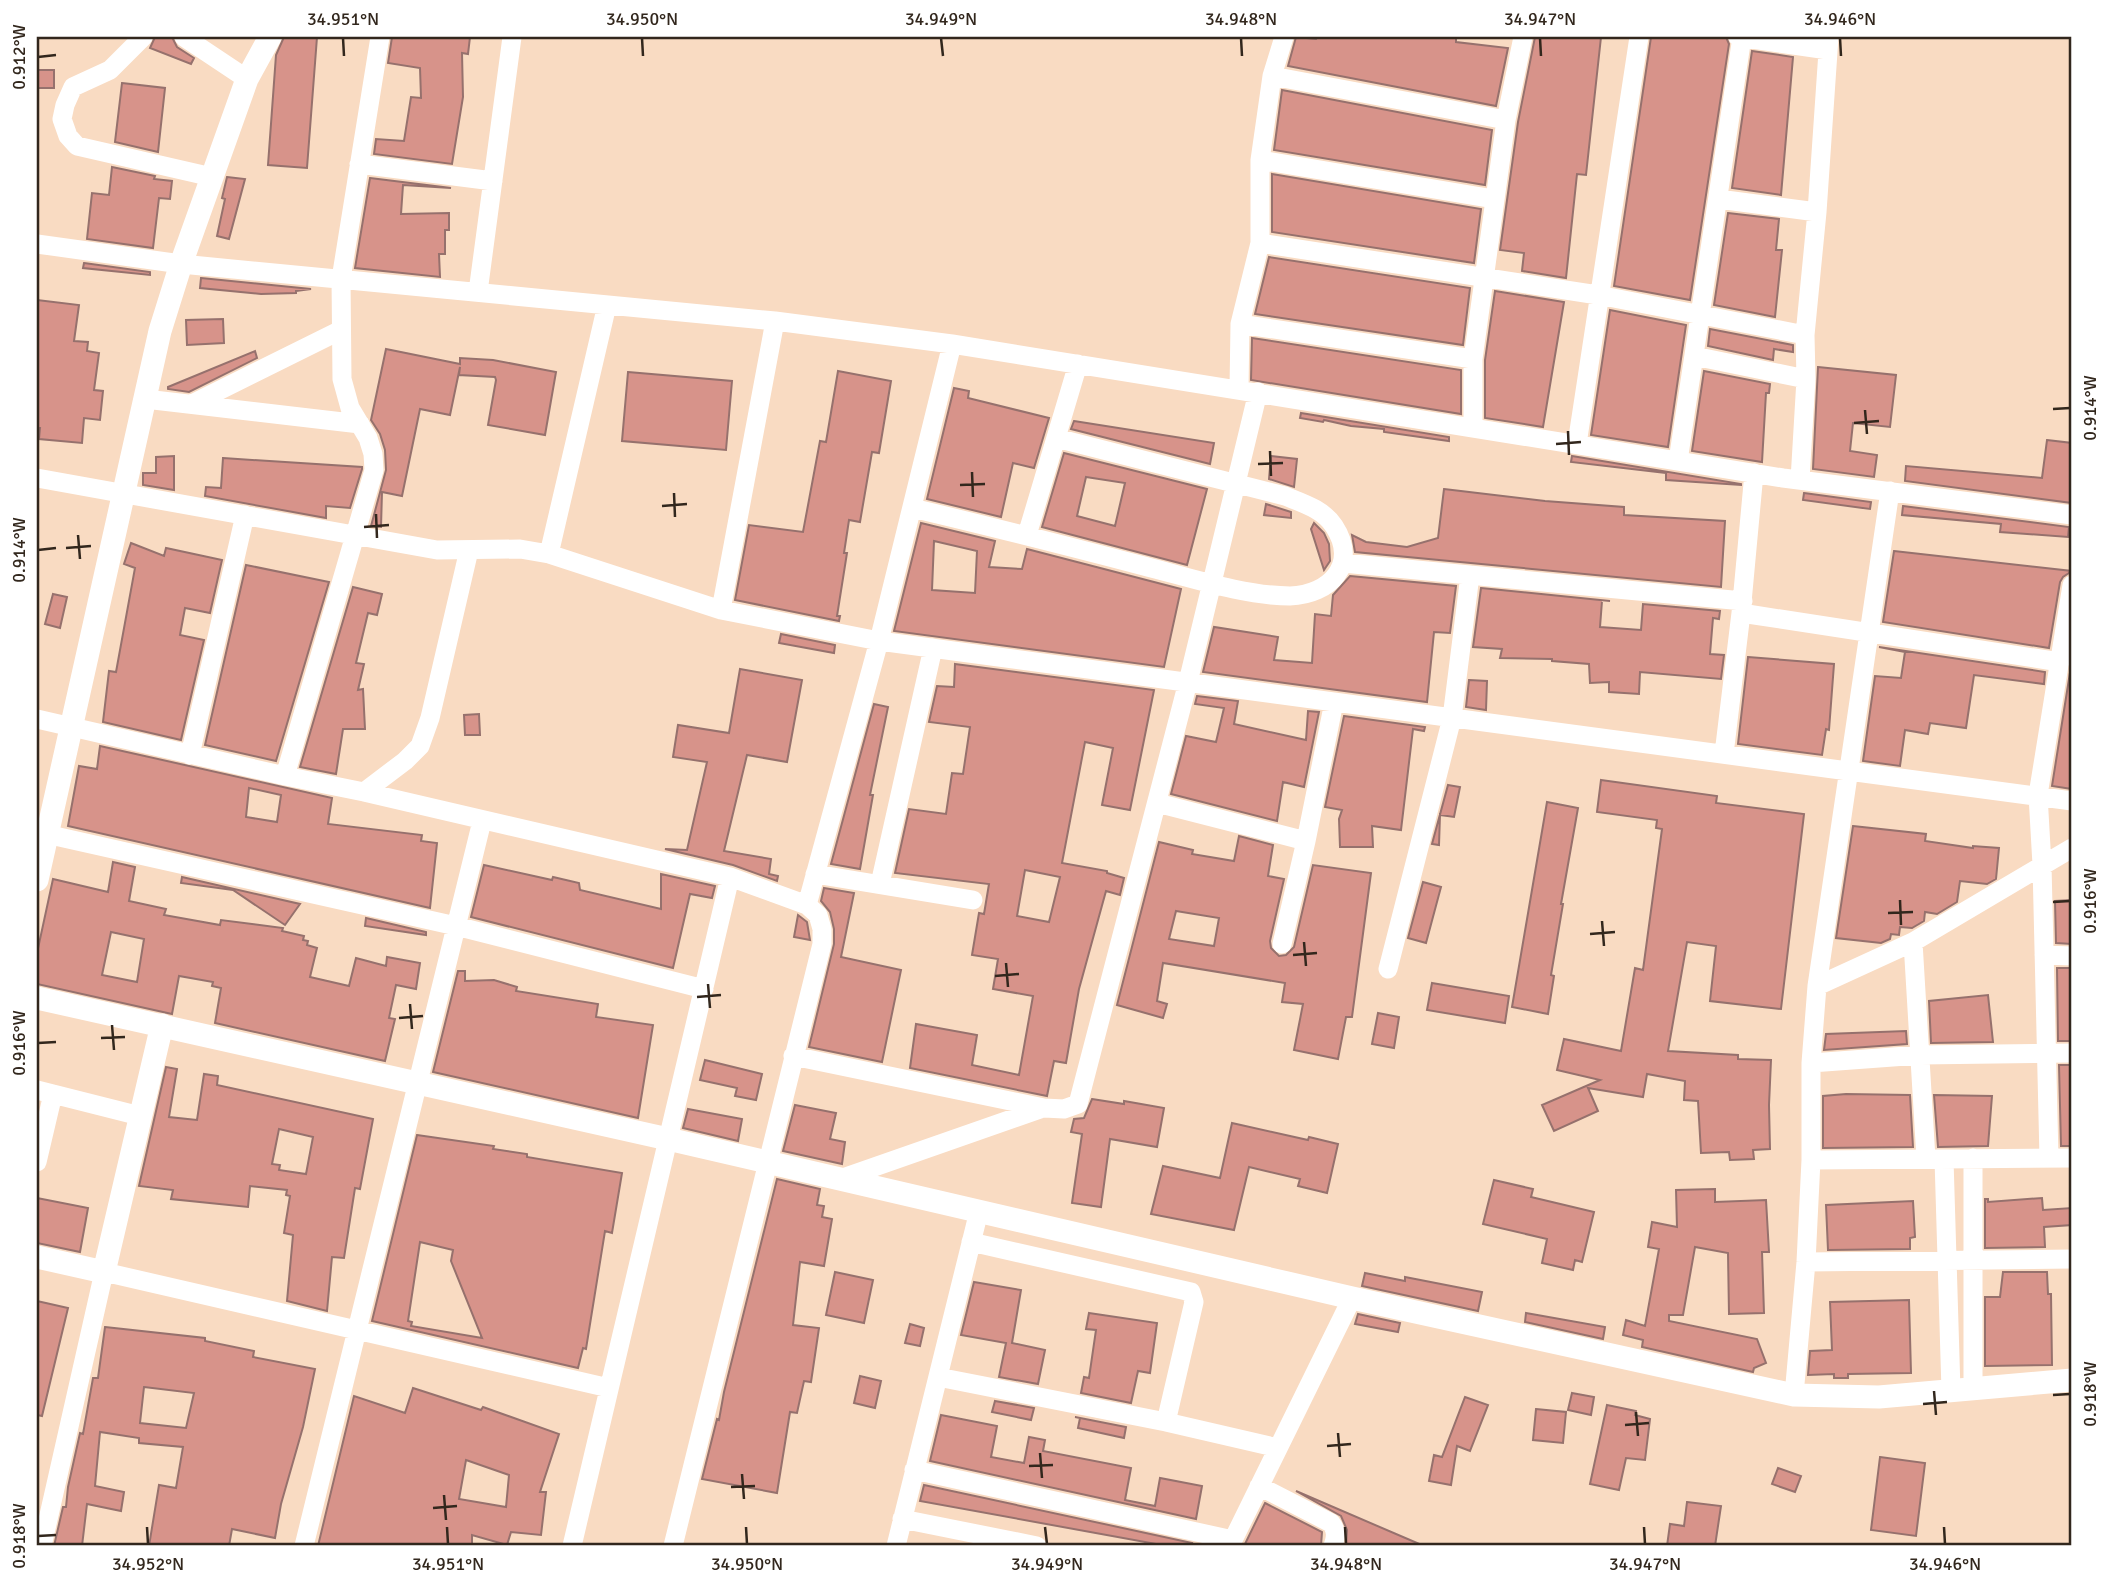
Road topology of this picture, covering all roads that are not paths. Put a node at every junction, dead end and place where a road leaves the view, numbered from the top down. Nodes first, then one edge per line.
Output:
1 (143, 37) edge
2 (184, 37) edge
3 (270, 37) edge
4 (380, 37) edge
5 (512, 37) edge
6 (1284, 37) edge
7 (1522, 37) edge
8 (1639, 37) edge
9 (1740, 37) edge
10 (1828, 43) edge
11 (1272, 76) junction
12 (247, 79) junction
13 (1506, 120) junction
14 (1260, 160) junction
15 (359, 164) junction
16 (212, 177) junction
17 (493, 181) junction
18 (1717, 199) junction
19 (1494, 200) junction
20 (1817, 212) junction
21 (1260, 243) junction
22 (37, 244) edge
23 (181, 264) junction
24 (1484, 277) junction
25 (341, 279) junction
26 (478, 292) junction
27 (1598, 295) junction
28 (607, 305) junction
29 (1699, 314) junction
30 (775, 321) junction
31 (1240, 324) junction
32 (341, 330) junction
33 (1805, 335) junction
34 (952, 344) junction
35 (1694, 356) junction
36 (1473, 359) junction
37 (1077, 364) junction
38 (1807, 379) junction
39 (1248, 391) junction
40 (145, 399) junction
41 (191, 404) junction
42 (360, 424) junction
43 (1473, 427) junction
44 (1056, 438) junction
45 (1577, 444) junction
46 (1678, 461) junction
47 (1754, 473) junction
48 (37, 478) edge
49 (1800, 480) junction
50 (1236, 484) junction
51 (1890, 491) junction
52 (124, 493) junction
53 (912, 508) junction
54 (245, 515) junction
55 (2072, 515) edge
56 (353, 534) junction
57 (1027, 535) junction
58 (469, 550) junction
59 (549, 554) junction
60 (1343, 563) junction
61 (1471, 575) junction
62 (1212, 583) junction
63 (2072, 585) edge
64 (1742, 607) junction
65 (721, 610) junction
66 (1868, 633) junction
67 (879, 641) junction
68 (933, 648) junction
69 (2060, 662) junction
70 (1188, 682) junction
71 (1334, 702) junction
72 (1452, 718) junction
73 (37, 719) edge
74 (71, 728) junction
75 (1724, 754) junction
76 (190, 755) junction
77 (1847, 771) junction
78 (285, 776) junction
79 (364, 792) junction
80 (2038, 795) junction
81 (2072, 801) edge
82 (1157, 803) junction
83 (482, 821) junction
84 (42, 833) edge
85 (1306, 841) junction
86 (2072, 848) edge
87 (2042, 865) junction
88 (815, 874) junction
89 (730, 877) junction
90 (37, 880) edge
91 (880, 884) junction
92 (973, 900) dead end
93 (807, 905) junction
94 (456, 926) junction
95 (1913, 942) junction
96 (1282, 944) dead end
97 (2044, 955) junction
98 (2072, 956) edge
99 (1388, 969) dead end
100 (1817, 986) junction
101 (704, 989) junction
102 (37, 998) edge
103 (162, 1026) junction
104 (2047, 1052) junction
105 (2072, 1053) edge
106 (1920, 1055) junction
107 (793, 1056) junction
108 (1811, 1063) junction
109 (417, 1082) junction
110 (45, 1092) edge
111 (1044, 1108) junction
112 (140, 1116) junction
113 (668, 1139) junction
114 (2049, 1157) junction
115 (1973, 1158) junction
116 (2072, 1158) edge
117 (1935, 1159) junction
118 (1811, 1160) junction
119 (37, 1162) edge
120 (767, 1162) junction
121 (840, 1179) junction
122 (979, 1211) junction
123 (971, 1242) junction
124 (37, 1257) edge
125 (2072, 1259) edge
126 (1973, 1260) junction
127 (1947, 1261) junction
128 (1806, 1262) junction
129 (104, 1272) junction
130 (1352, 1298) junction
131 (356, 1330) junction
132 (938, 1377) junction
133 (2072, 1380) edge
134 (609, 1388) junction
135 (1962, 1390) junction
136 (1794, 1395) junction
137 (1166, 1422) junction
138 (1278, 1448) junction
139 (915, 1470) junction
140 (1259, 1486) junction
141 (902, 1519) junction
142 (1232, 1543) edge
143 (42, 1546) edge
144 (304, 1546) edge
145 (572, 1546) edge
146 (673, 1546) edge
147 (895, 1546) edge
148 (1037, 1546) edge
149 (1333, 1546) edge

1 - 16 street
2 - 12 street
3 - 12 main road
4 - 15 street
5 - 17 street
6 - 11 street
7 - 13 street
8 - 27 street
9 - 10 street
9 - 18 street
10 - 20 street
11 - 13 street
11 - 14 street
12 - 16 main road
13 - 19 street
14 - 19 street
14 - 21 street
15 - 17 street
15 - 25 street
16 - 23 main road
17 - 26 street
18 - 20 street
18 - 29 street
19 - 24 street
20 - 33 street
21 - 24 street
21 - 31 street
22 - 23 street
23 - 25 street
23 - 40 main road
24 - 27 street
24 - 36 street
25 - 26 street
25 - 32 street
26 - 28 street
27 - 29 street
27 - 45 street
28 - 30 street
28 - 59 street
29 - 33 street
29 - 35 street
30 - 34 street
30 - 65 street
31 - 36 street
31 - 39 street
32 - 41 street
32 - 42 street
33 - 38 street
34 - 37 street
34 - 53 street
35 - 38 street
35 - 46 street
36 - 43 street
37 - 39 street
37 - 44 street
38 - 49 street
39 - 43 street
39 - 50 street
40 - 41 street
40 - 52 main road
41 - 42 street
42 - 56 street
43 - 45 street
44 - 50 street
44 - 57 street
45 - 46 street
46 - 47 street
47 - 49 street
47 - 64 street
48 - 52 street
49 - 51 street
50 - 60 street
50 - 62 street
51 - 55 street
51 - 66 street
52 - 54 street
52 - 74 main road
53 - 57 street
53 - 67 street
54 - 56 street
54 - 76 street
56 - 58 street
56 - 78 street
57 - 62 street
58 - 59 street
58 - 79 street
59 - 65 street
60 - 61 street
60 - 62 street
61 - 64 street
61 - 72 street
62 - 70 street
63 - 69 street
64 - 66 street
64 - 75 street
65 - 67 street
66 - 69 street
66 - 77 street
67 - 68 street
67 - 88 street
68 - 70 street
68 - 91 street
69 - 80 street
70 - 71 street
70 - 82 street
71 - 72 street
71 - 85 street
72 - 75 street
72 - 99 street
73 - 74 street
74 - 76 street
74 - 84 main road
75 - 77 street
76 - 78 street
77 - 80 street
77 - 100 street
78 - 79 street
79 - 83 street
80 - 81 street
80 - 87 street
82 - 85 street
82 - 111 street
83 - 89 street
83 - 94 street
84 - 90 main road
84 - 94 street
85 - 96 street
86 - 87 street
87 - 95 street
87 - 97 street
88 - 91 street
88 - 93 street
89 - 93 street
89 - 101 street
91 - 92 street
93 - 107 street
94 - 101 street
94 - 109 street
95 - 100 street
95 - 106 street
97 - 98 street
97 - 104 street
100 - 108 street
101 - 113 street
102 - 103 main road
103 - 109 main road
103 - 112 main road
104 - 105 street
104 - 106 street
104 - 114 street
106 - 108 street
106 - 117 street
107 - 111 street
107 - 120 street
108 - 118 street
109 - 113 main road
109 - 131 street
110 - 112 street
110 - 119 street
111 - 121 street
112 - 129 main road
113 - 120 main road
113 - 134 street
114 - 115 street
114 - 116 street
115 - 117 street
115 - 126 street
117 - 118 street
117 - 127 street
118 - 128 street
120 - 121 main road
120 - 146 street
121 - 122 main road
122 - 123 street
122 - 130 main road
123 - 132 street
123 - 137 street
124 - 129 main road
125 - 126 street
126 - 127 street
126 - 135 street
127 - 128 street
127 - 135 street
128 - 136 street
129 - 131 street
129 - 143 street
130 - 136 main road
130 - 138 street
131 - 134 street
131 - 144 street
132 - 137 street
132 - 139 street
133 - 135 main road
134 - 145 street
135 - 136 main road
137 - 138 street
138 - 140 street
139 - 141 street
139 - 142 street
140 - 142 street
140 - 149 street
141 - 147 street
141 - 148 street

